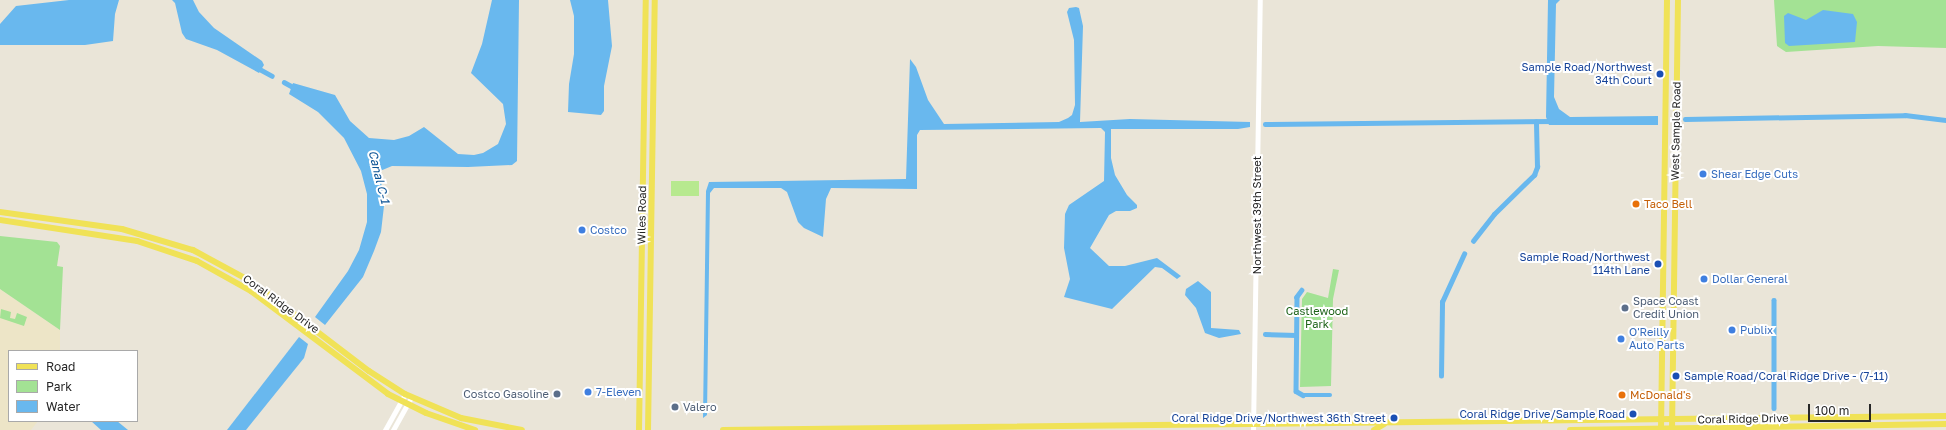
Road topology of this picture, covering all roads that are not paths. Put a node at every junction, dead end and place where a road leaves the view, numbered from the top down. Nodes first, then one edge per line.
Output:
1 (646, 0) edge
2 (654, 0) edge
3 (1260, 0) edge
4 (1667, 0) edge
5 (1678, 0) edge
6 (0, 212) edge
7 (0, 220) edge
8 (408, 395) junction
9 (404, 403) junction
10 (1946, 416) edge
11 (1672, 420) junction
12 (1662, 421) junction
13 (1387, 423) junction
14 (1946, 424) edge
15 (1253, 427) edge
16 (1672, 429) edge
17 (385, 430) edge
18 (393, 430) edge
19 (476, 430) edge
20 (522, 430) edge
21 (639, 430) edge
22 (648, 430) edge
23 (723, 430) edge
24 (1374, 430) edge
25 (1570, 430) edge
26 (1661, 430) edge

1 - 21 main road, Wiles Road
2 - 22 main road, Wiles Road
3 - 15 street, Northwest 39th Street
4 - 12 main road, West Sample Road
5 - 11 main road, West Sample Road
6 - 8 main road, Coral Ridge Drive
7 - 9 main road, Coral Ridge Drive
8 - 9 street
8 - 20 main road, Coral Ridge Drive
9 - 17 street
9 - 18 street
9 - 19 main road, Coral Ridge Drive
10 - 11 main road, Coral Ridge Drive
11 - 12 main road, Coral Ridge Drive
11 - 16 main road, West Sample Road
12 - 13 main road, Coral Ridge Drive
12 - 26 main road, West Sample Road
13 - 15 main road, Coral Ridge Drive
13 - 24 main road
14 - 16 main road, Coral Ridge Drive
15 - 23 main road, Coral Ridge Drive
16 - 26 main road, Coral Ridge Drive
25 - 26 main road, Coral Ridge Drive

